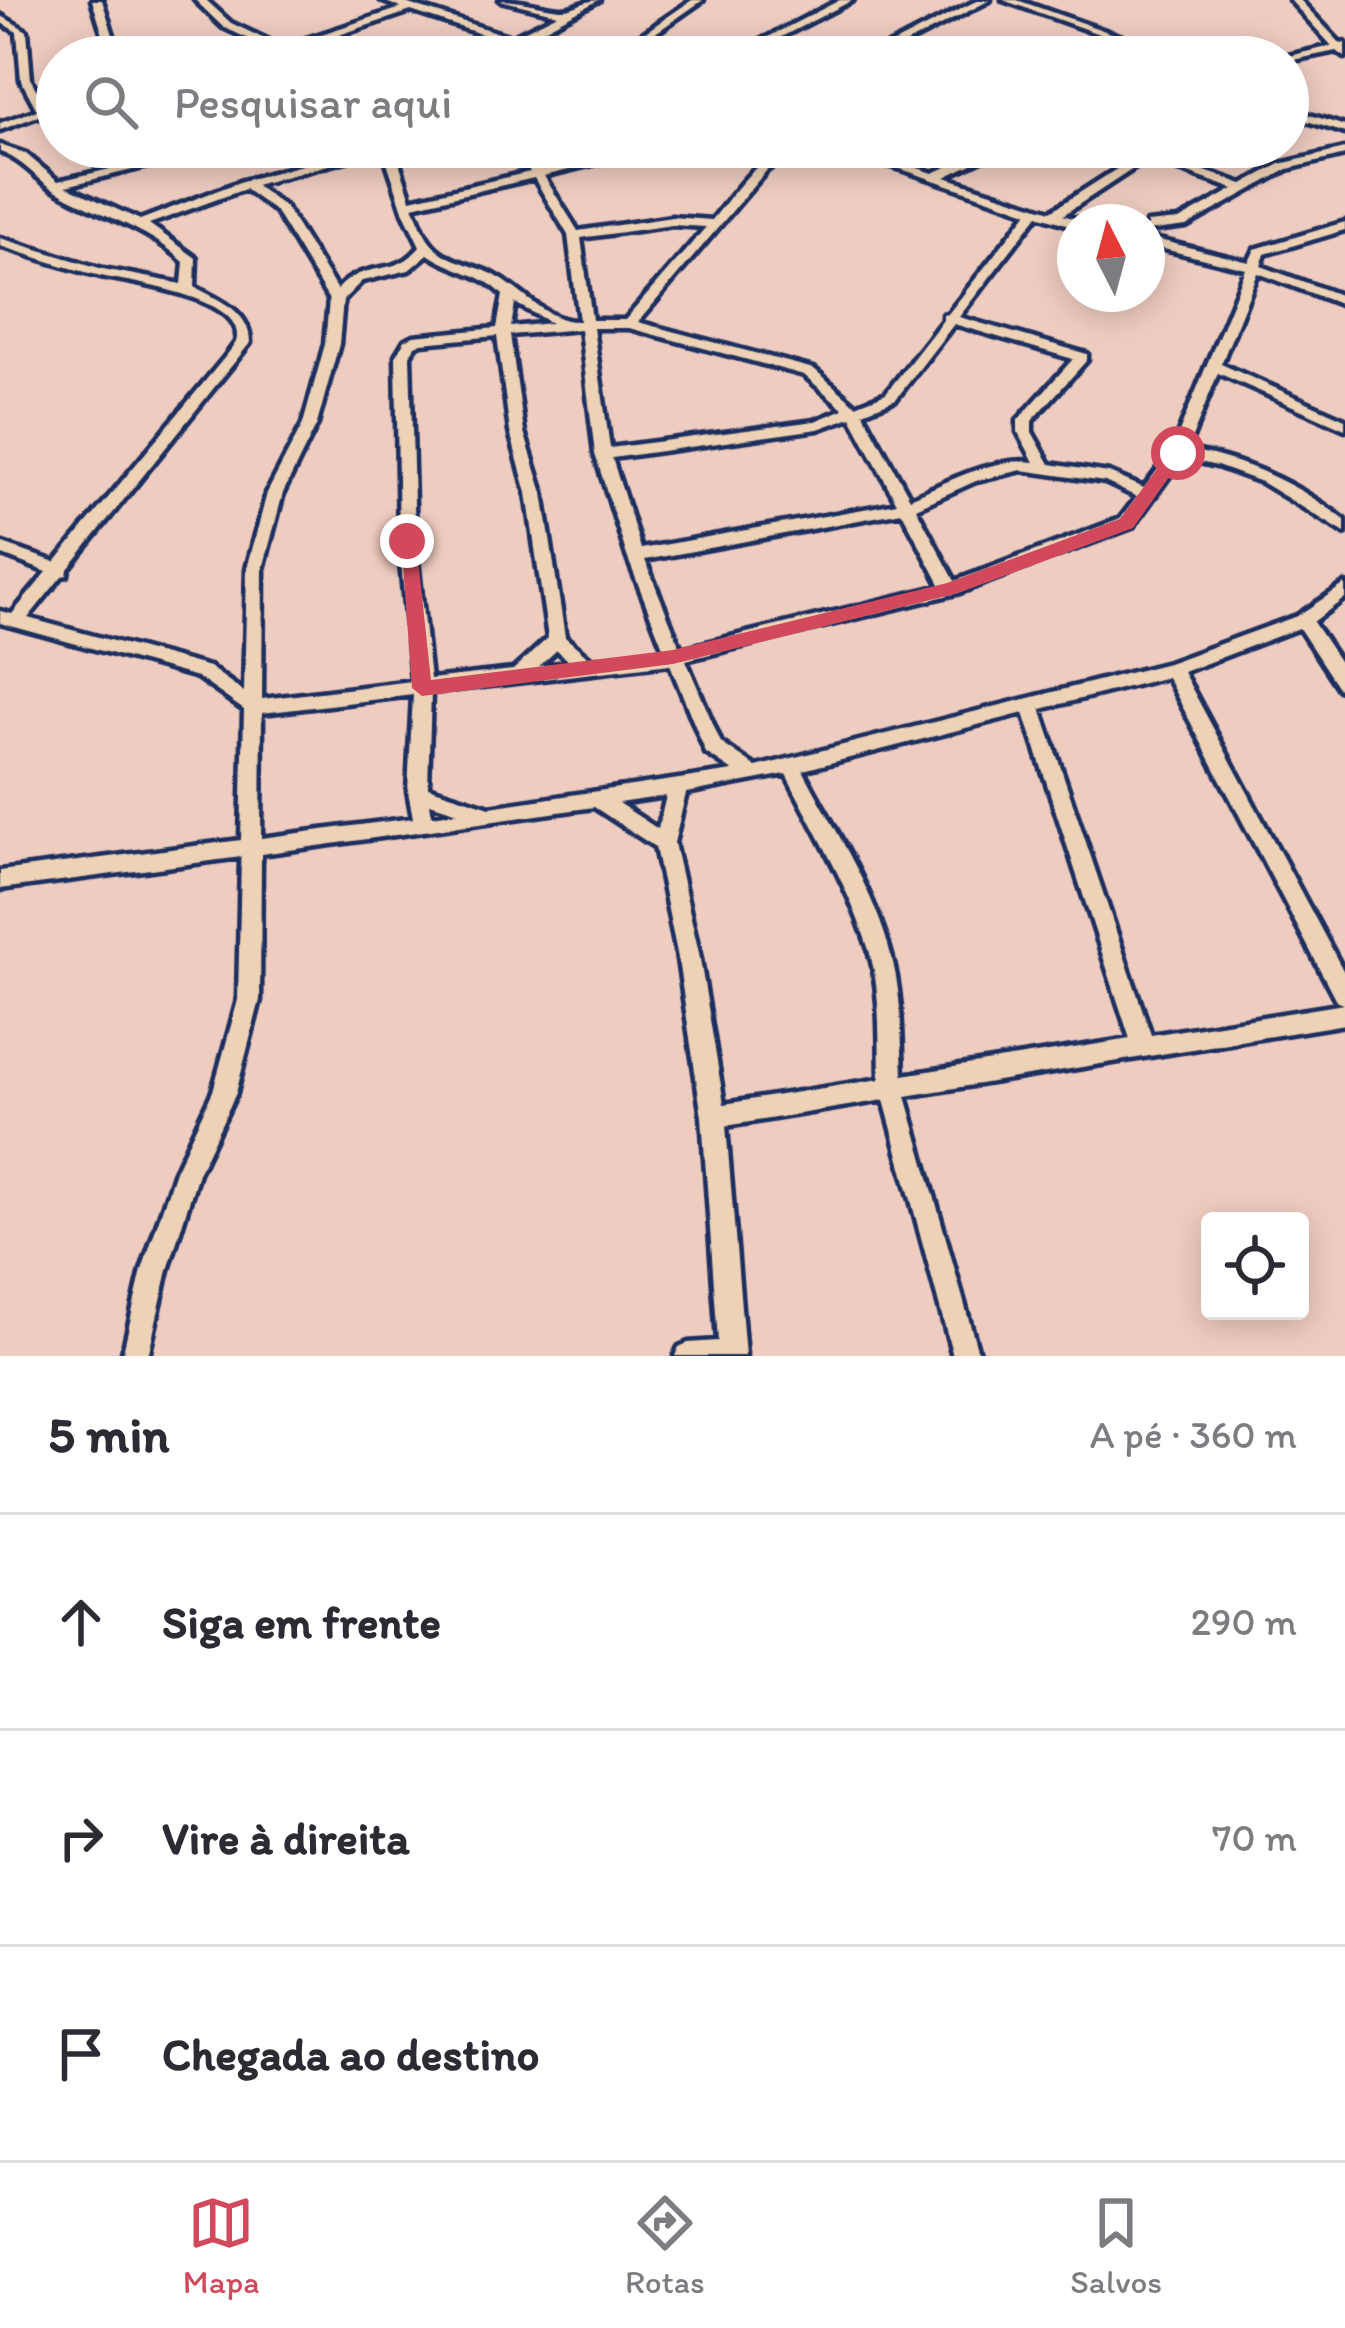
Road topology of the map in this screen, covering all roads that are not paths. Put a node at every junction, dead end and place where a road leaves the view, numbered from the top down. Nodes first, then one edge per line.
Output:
1 (97, 0) edge
2 (200, 0) edge
3 (386, 0) edge
4 (506, 0) edge
5 (698, 0) edge
6 (848, 0) edge
7 (985, 0) edge
8 (1008, 0) edge
9 (1295, 0) edge
10 (589, 1) edge
11 (411, 8) junction
12 (567, 13) junction
13 (0, 18) edge
14 (108, 36) edge
15 (251, 36) edge
16 (330, 36) edge
17 (499, 36) edge
18 (520, 36) edge
19 (645, 36) edge
20 (776, 36) edge
21 (914, 36) edge
22 (1113, 36) edge
23 (1342, 49) edge
24 (1309, 54) edge
25 (36, 99) edge
26 (36, 114) edge
27 (1309, 118) edge
28 (0, 127) edge
29 (1345, 130) edge
30 (0, 148) edge
31 (1345, 152) edge
32 (1309, 160) edge
33 (36, 163) edge
34 (41, 168) edge
35 (129, 168) edge
36 (306, 168) edge
37 (394, 168) edge
38 (536, 168) edge
39 (558, 168) edge
40 (763, 168) edge
41 (906, 168) edge
42 (954, 168) edge
43 (1126, 168) edge
44 (1184, 168) edge
45 (1280, 168) edge
46 (539, 172) junction
47 (934, 177) junction
48 (246, 184) junction
49 (55, 185) junction
50 (1242, 188) junction
51 (409, 203) junction
52 (1034, 213) junction
53 (1051, 217) junction
54 (1057, 218) edge
55 (139, 224) junction
56 (716, 224) junction
57 (1165, 225) edge
58 (1345, 226) edge
59 (574, 235) junction
60 (0, 242) edge
61 (1165, 245) edge
62 (426, 246) junction
63 (1253, 267) junction
64 (188, 289) junction
65 (510, 295) junction
66 (336, 300) junction
67 (1345, 302) edge
68 (948, 318) junction
69 (586, 323) junction
70 (629, 324) junction
71 (565, 326) junction
72 (503, 332) junction
73 (1213, 366) junction
74 (856, 412) junction
75 (1345, 424) edge
76 (1178, 453) junction
77 (603, 454) junction
78 (1043, 465) junction
79 (1148, 496) junction
80 (907, 506) junction
81 (1345, 528) edge
82 (0, 548) edge
83 (635, 556) junction
84 (61, 571) junction
85 (951, 589) junction
86 (1345, 590) edge
87 (8, 620) edge
88 (1303, 620) junction
89 (557, 640) junction
90 (673, 657) junction
91 (589, 668) junction
92 (1172, 669) junction
93 (515, 678) junction
94 (1345, 684) edge
95 (422, 688) junction
96 (253, 707) junction
97 (1031, 708) junction
98 (712, 748) junction
99 (792, 767) junction
100 (754, 776) junction
101 (702, 785) junction
102 (678, 788) junction
103 (418, 791) junction
104 (598, 800) junction
105 (492, 815) junction
106 (424, 825) junction
107 (664, 843) junction
108 (250, 847) junction
109 (0, 880) edge
110 (1345, 995) edge
111 (1345, 1014) edge
112 (1144, 1047) junction
113 (892, 1088) junction
114 (714, 1117) junction
115 (732, 1355) edge
116 (135, 1356) edge
117 (688, 1356) edge
118 (966, 1356) edge

1 - 14 street
2 - 15 street
3 - 11 street
4 - 12 street
5 - 19 street
6 - 20 street
7 - 21 street
8 - 22 street
9 - 23 street
10 - 12 street
11 - 16 street
11 - 17 street
12 - 18 street
13 - 25 street
23 - 24 street
26 - 28 street
27 - 29 street
30 - 33 street
31 - 32 street
34 - 49 street
35 - 49 street
36 - 48 street
37 - 51 street
38 - 46 street
39 - 46 street
40 - 56 street
41 - 47 street
42 - 47 street
43 - 53 street
44 - 50 street
45 - 50 street
46 - 51 street
46 - 59 street
47 - 52 street
48 - 55 street
48 - 66 street
49 - 55 street
50 - 57 street
51 - 62 street
52 - 53 street
52 - 68 street
53 - 54 street
55 - 64 street
56 - 59 street
56 - 70 street
58 - 63 street
59 - 69 street
60 - 64 street
61 - 63 street
62 - 65 street
62 - 66 street
63 - 67 street
63 - 73 street
64 - 84 street
65 - 71 street
65 - 72 street
66 - 96 street
68 - 74 street
68 - 78 street
69 - 70 street
69 - 71 street
69 - 77 street
70 - 74 street
71 - 72 street
72 - 89 street
72 - 95 street
73 - 75 street
73 - 76 street
74 - 77 street
74 - 80 street
76 - 79 street
76 - 81 street
77 - 83 street
78 - 79 street
78 - 80 street
79 - 85 street
80 - 83 street
80 - 85 street
82 - 84 street
83 - 90 street
84 - 87 street
85 - 90 street
86 - 88 street
87 - 96 street
88 - 92 street
88 - 94 street
89 - 91 street
89 - 93 street
90 - 91 street
90 - 98 street
91 - 93 street
92 - 97 street
92 - 110 street
93 - 95 street
95 - 96 street
95 - 103 street
96 - 108 street
97 - 99 street
97 - 112 street
98 - 100 street
98 - 101 street
99 - 100 street
99 - 113 street
100 - 101 street
101 - 102 street
102 - 104 street
102 - 107 street
103 - 105 street
103 - 106 street
104 - 105 street
104 - 107 street
105 - 106 street
106 - 108 street
107 - 114 street
108 - 109 street
108 - 116 street
111 - 112 street
112 - 113 street
113 - 114 street
113 - 118 street
114 - 115 street
115 - 117 street

